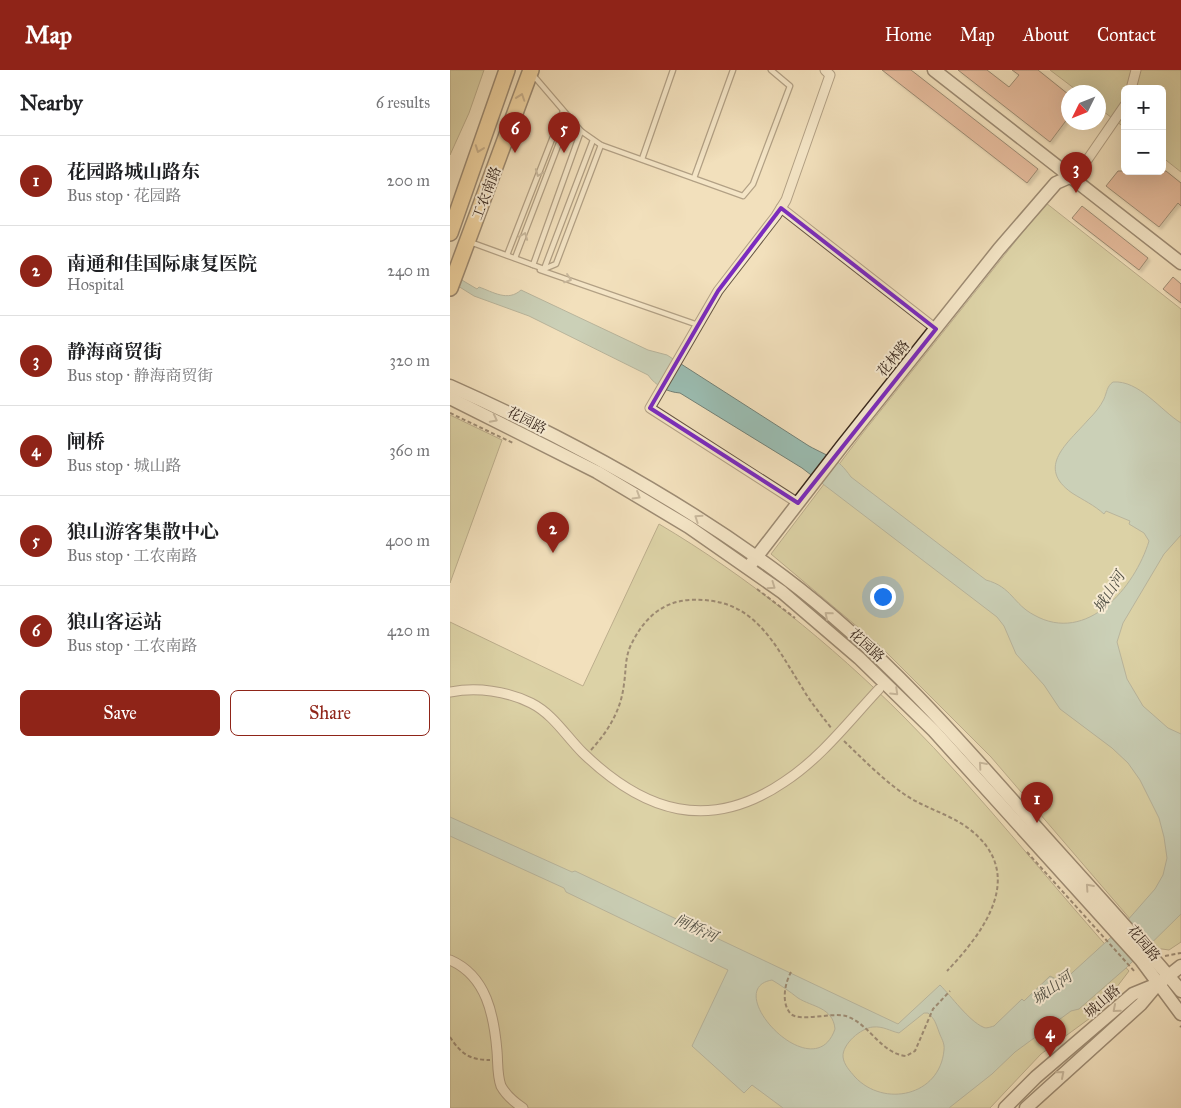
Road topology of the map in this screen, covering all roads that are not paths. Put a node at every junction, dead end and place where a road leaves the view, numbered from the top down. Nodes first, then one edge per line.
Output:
1 (507, 70) edge
2 (673, 70) edge
3 (733, 70) edge
4 (771, 70) edge
5 (825, 70) edge
6 (934, 70) edge
7 (1136, 70) edge
8 (529, 71) edge
9 (1132, 85) edge
10 (563, 111) junction
11 (1121, 111) edge
12 (569, 117) junction
13 (581, 131) junction
14 (593, 140) junction
15 (601, 145) junction
16 (642, 159) junction
17 (1072, 176) junction
18 (694, 178) junction
19 (781, 208) junction
20 (450, 233) edge
21 (467, 241) junction
22 (507, 255) junction
23 (515, 258) junction
24 (1181, 263) edge
25 (533, 265) junction
26 (544, 269) junction
27 (452, 282) edge
28 (698, 325) junction
29 (936, 329) junction
30 (450, 386) edge
31 (450, 398) edge
32 (798, 503) junction
33 (756, 558) junction
34 (748, 568) junction
35 (879, 689) dead end
36 (450, 692) edge
37 (1113, 930) junction
38 (450, 960) edge
39 (1141, 961) junction
40 (1181, 966) edge
41 (1169, 976) junction
42 (1157, 984) junction
43 (1181, 991) edge
44 (1181, 1022) edge
45 (523, 1108) edge
46 (1005, 1108) edge
47 (1026, 1108) edge

1 -> 20 main road, 工农南路
2 - 16 lane
3 - 18 lane
4 - 18 lane
5 - 19 street
6 - 17 main road
7 - 9 street
8 - 10 lane
21 -> 8 main road, 工农南路
10 - 12 lane
10 -> 22 lane
11 - 17 street
12 - 13 lane
23 -> 12 lane
13 - 14 lane
13 - 25 lane
14 - 15 lane
14 - 26 lane
15 - 16 lane
15 - 26 lane
16 - 18 lane
17 - 24 main road
17 - 29 main road, 花林路
19 - 28 street
19 - 29 street
21 - 22 lane
21 - 27 main road, 工农南路
22 - 23 lane
22 -> 28 lane
23 - 25 lane
25 - 26 lane
28 - 32 street
29 - 32 main road, 花林路
33 -> 30 main road, 花园路
31 -> 34 main road, 花园路
32 - 33 main road, 花林路
33 - 34 main road, 花林路
37 -> 33 main road, 花园路
34 -> 37 main road, 花园路
35 - 36 street
37 - 39 main road, 花园路
38 - 45 street
39 - 41 main road, 花园路
39 - 42 main road, 花园路
40 - 41 main road, 城山路
41 - 42 main road, 城山路
41 - 43 main road, 花园路
42 - 44 main road, 花园路
42 -> 46 main road, 城山路
47 -> 42 main road, 城山路

